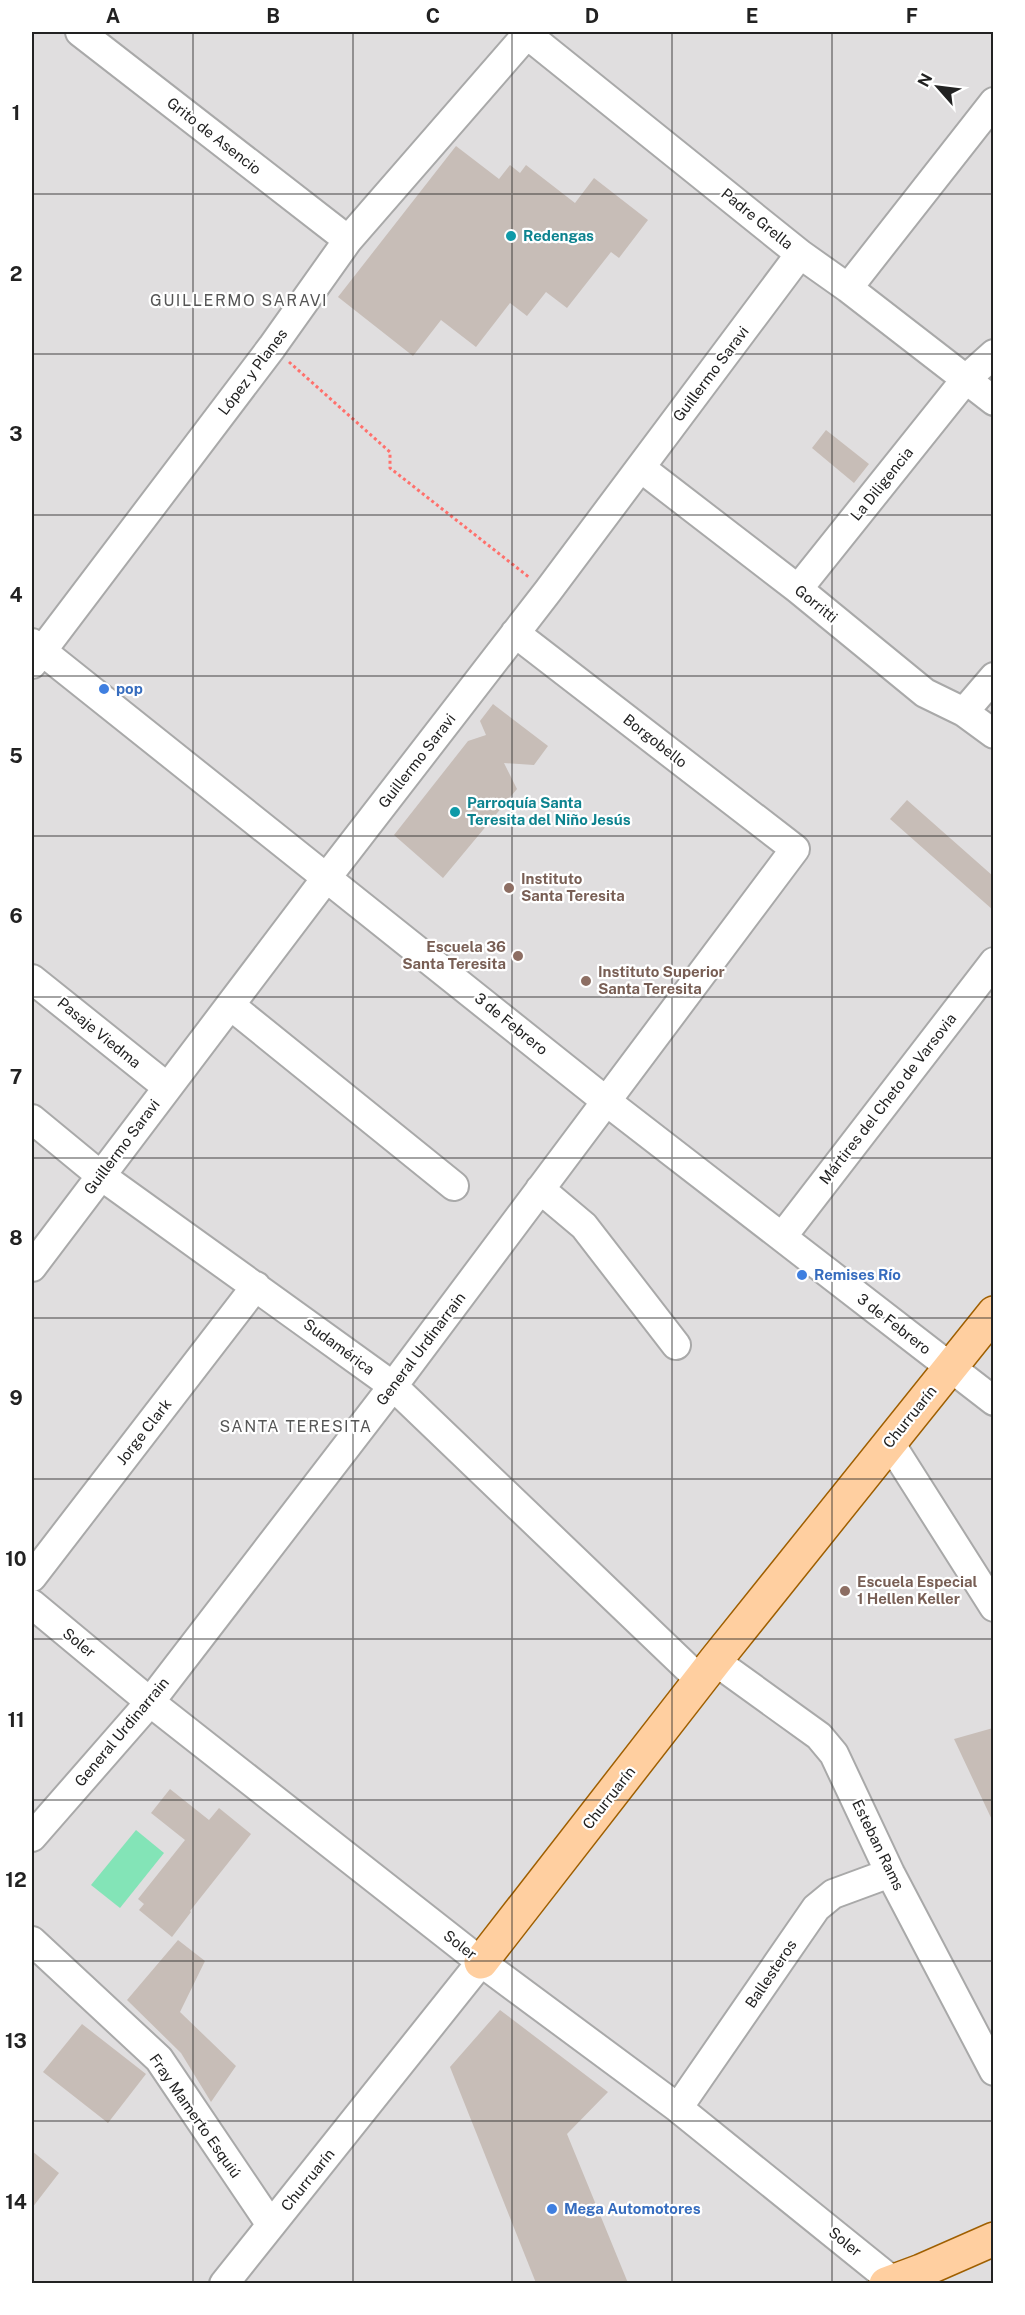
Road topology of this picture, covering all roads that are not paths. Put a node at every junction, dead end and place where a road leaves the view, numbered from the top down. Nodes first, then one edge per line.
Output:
1 (80, 32) edge
2 (527, 32) edge
3 (993, 102) edge
4 (348, 240) junction
5 (800, 254) junction
6 (848, 288) junction
7 (993, 354) edge
8 (966, 379) junction
9 (993, 401) edge
10 (641, 468) junction
11 (798, 589) junction
12 (515, 633) junction
13 (35, 653) edge
14 (993, 677) edge
15 (964, 712) junction
16 (993, 734) edge
17 (795, 849) joint
18 (327, 877) junction
19 (993, 962) edge
20 (32, 979) edge
21 (230, 1005) junction
22 (167, 1087) junction
23 (606, 1101) junction
24 (32, 1119) edge
25 (100, 1175) junction
26 (454, 1186) dead end
27 (540, 1189) junction
28 (782, 1237) junction
29 (32, 1267) edge
30 (256, 1286) junction
31 (993, 1313) edge
32 (676, 1346) dead end
33 (950, 1368) junction
34 (393, 1386) junction
35 (993, 1401) edge
36 (890, 1443) junction
37 (32, 1577) edge
38 (32, 1604) edge
39 (993, 1607) edge
40 (707, 1671) junction
41 (150, 1702) junction
42 (32, 1837) edge
43 (891, 1873) junction
44 (32, 1941) edge
45 (482, 1962) junction
46 (993, 2071) edge
47 (678, 2108) junction
48 (271, 2225) junction
49 (993, 2238) edge
50 (224, 2283) edge
51 (892, 2283) edge

1 - 4 street, Grito de Asencio
2 - 4 street, López y Planes
2 - 5 street, Padre Grella
3 - 6 street
4 - 13 street, López y Planes
5 - 6 street, Padre Grella
5 - 10 street, Guillermo Saravi
6 - 8 street, Padre Grella
7 - 8 street, La Diligencia
8 - 9 street, Padre Grella
8 - 11 street, La Diligencia
10 - 11 street, Gorritti
10 - 12 street, Guillermo Saravi
11 - 15 street, Gorritti
12 - 17 street, Borgobello
12 - 18 street, Guillermo Saravi
13 - 18 street, 3 de Febrero
14 - 15 street
15 - 16 street, Gorritti
17 - 23 street, General Urdinarrain
18 - 21 street, Guillermo Saravi
18 - 23 street, 3 de Febrero
19 - 28 street, Mártires del Cheto de Varsovia
20 - 22 street, Pasaje Viedma
21 - 22 street, Guillermo Saravi
21 - 26 street
22 - 25 street, Guillermo Saravi
23 - 27 street, General Urdinarrain
23 - 28 street, 3 de Febrero
24 - 25 street, Sudamérica
25 - 29 street, Guillermo Saravi
25 - 30 street, Sudamérica
27 - 32 street
27 - 34 street, General Urdinarrain
28 - 33 street, 3 de Febrero
30 - 34 street, Sudamérica
30 - 37 street, Jorge Clark
31 - 33 main road, Churruarín
33 - 35 street, 3 de Febrero
33 - 36 main road, Churruarín
34 - 40 street, Sudamérica
34 - 41 street, General Urdinarrain
36 - 39 street
36 - 40 main road, Churruarín
38 - 41 street, Soler
40 - 43 street, Esteban Rams
40 - 45 main road, Churruarín
41 - 42 street, General Urdinarrain
41 - 45 street, Soler
43 - 46 street, Esteban Rams
43 - 47 street, Ballesteros
44 - 48 street, Fray Mamerto Esquiú
45 - 47 street, Soler
45 - 48 street, Churruarín
47 - 51 street, Soler
48 - 50 street, Churruarín
49 - 51 main road

